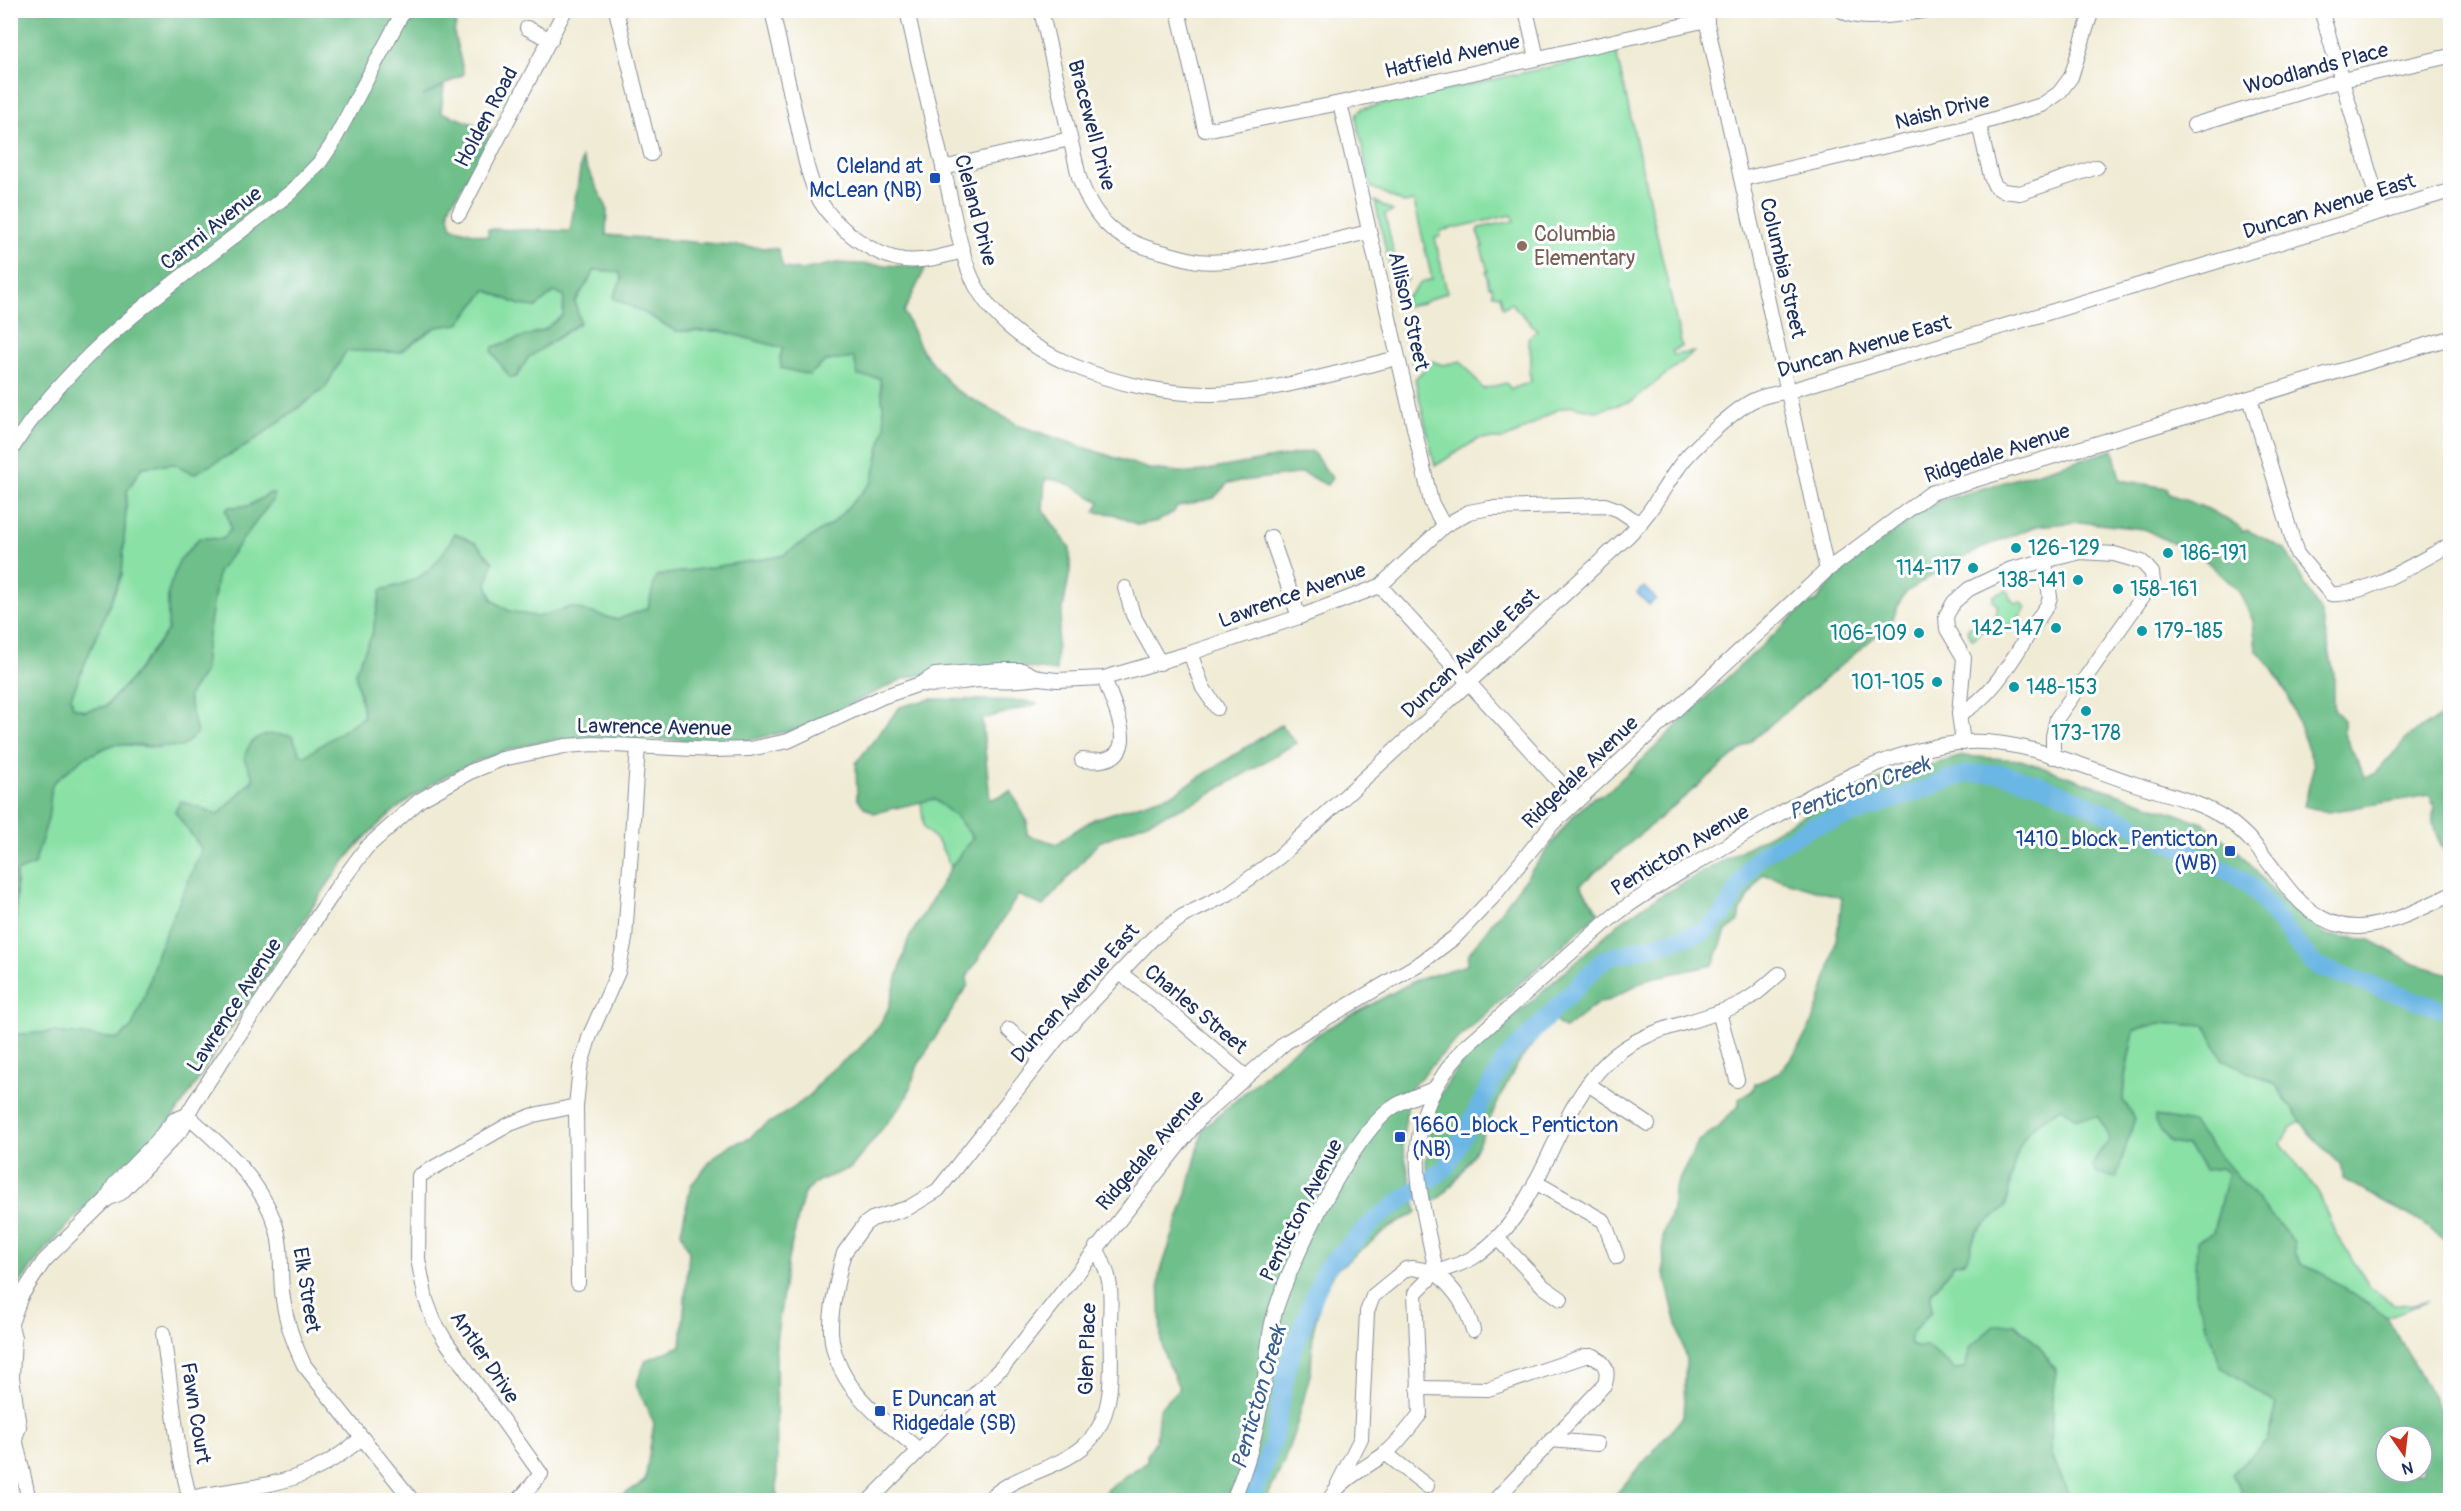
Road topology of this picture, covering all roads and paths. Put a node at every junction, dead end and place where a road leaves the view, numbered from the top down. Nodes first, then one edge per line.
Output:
1 (404, 10) edge
2 (565, 10) edge
3 (616, 10) edge
4 (772, 10) edge
5 (907, 10) edge
6 (1041, 10) edge
7 (1178, 10) edge
8 (1526, 10) edge
9 (1841, 10) edge
10 (1929, 10) edge
11 (2092, 10) edge
12 (2321, 10) edge
13 (1706, 15) edge
14 (527, 28) dead end
15 (551, 40) junction
16 (2451, 56) edge
17 (1537, 58) junction
18 (2342, 80) junction
19 (1340, 103) junction
20 (1979, 124) junction
21 (2194, 125) dead end
22 (1070, 139) junction
23 (651, 153) dead end
24 (2097, 167) dead end
25 (943, 168) junction
26 (1742, 179) junction
27 (2451, 191) edge
28 (2381, 212) junction
29 (459, 214) dead end
30 (1370, 232) junction
31 (963, 251) junction
32 (2451, 338) edge
33 (1398, 358) junction
34 (1789, 391) junction
35 (2250, 398) junction
36 (10, 452) edge
37 (1640, 524) junction
38 (1444, 526) junction
39 (1271, 537) dead end
40 (2451, 545) edge
41 (2045, 560) junction
42 (1827, 570) junction
43 (1380, 586) junction
44 (1125, 588) dead end
45 (1299, 616) junction
46 (1190, 653) junction
47 (1160, 663) junction
48 (1104, 678) junction
49 (1469, 683) junction
50 (1216, 708) dead end
51 (1959, 714) junction
52 (1963, 743) junction
53 (638, 746) junction
54 (2053, 757) junction
55 (1082, 760) dead end
56 (1577, 801) junction
57 (2451, 895) edge
58 (1120, 973) junction
59 (1779, 974) dead end
60 (1719, 1012) junction
61 (1009, 1030) dead end
62 (1041, 1059) junction
63 (1246, 1077) junction
64 (1737, 1080) dead end
65 (1588, 1084) junction
66 (1434, 1089) junction
67 (576, 1106) junction
68 (187, 1115) junction
69 (1648, 1124) dead end
70 (1535, 1182) junction
71 (1497, 1238) junction
72 (1096, 1247) junction
73 (1617, 1257) dead end
74 (1436, 1272) junction
75 (578, 1283) dead end
76 (1561, 1299) dead end
77 (11, 1326) edge
78 (1473, 1330) dead end
79 (162, 1333) dead end
80 (1418, 1388) junction
81 (13, 1435) edge
82 (362, 1437) junction
83 (1551, 1440) junction
84 (1597, 1444) dead end
85 (919, 1450) junction
86 (1385, 1453) junction
87 (1427, 1486) dead end
88 (1332, 1495) edge
89 (29, 1500) edge
90 (188, 1500) edge
91 (412, 1500) edge
92 (519, 1500) edge
93 (870, 1500) edge
94 (988, 1500) edge
95 (1233, 1500) edge
96 (1495, 1500) edge

1 - 36 street, Carmi Avenue
2 - 15 street, Holden Road
3 - 23 street
4 - 31 street
5 - 25 street, Cleland Drive
6 - 22 street, Bracewell Drive
7 - 19 street, Hatfield Avenue
8 - 17 street
9 - 10 street
11 - 20 street, Naish Drive
12 - 18 street
13 - 17 street, Hatfield Avenue
13 - 26 street, Columbia Street
14 - 15 street
15 - 29 street, Holden Road
16 - 18 street, Woodlands Place
17 - 19 street, Hatfield Avenue
18 - 21 street, Woodlands Place
18 - 28 street
19 - 30 street, Allison Street
20 - 24 street
20 - 26 street, Naish Drive
22 - 25 street
22 - 30 street, Bracewell Drive
25 - 31 street, Cleland Drive
26 - 34 street, Columbia Street
27 - 28 street, Duncan Avenue East
28 - 34 street, Duncan Avenue East
30 - 33 street, Allison Street
31 - 33 street, Cleland Drive
32 - 35 street, Ridgedale Avenue
33 - 38 street, Allison Street
34 - 37 street, Duncan Avenue East
34 - 42 street, Columbia Street
35 - 40 street
35 - 42 street, Ridgedale Avenue
37 - 38 street, Lawrence Avenue
37 - 49 street, Duncan Avenue East
38 - 43 street, Lawrence Avenue
39 - 45 street
41 - 51 street
41 - 51 street
41 - 54 street
42 - 56 street, Ridgedale Avenue
43 - 45 street, Lawrence Avenue
43 - 49 street
44 - 47 street
45 - 46 street, Lawrence Avenue
46 - 47 street, Lawrence Avenue
46 - 50 street
47 - 48 street, Lawrence Avenue
48 - 53 street, Lawrence Avenue
48 - 55 street
49 - 56 street
49 - 58 street, Duncan Avenue East
51 - 52 street
52 - 54 street, Penticton Avenue
52 - 66 street, Penticton Avenue
53 - 67 street
53 - 68 street, Lawrence Avenue
54 - 57 street, Penticton Avenue
56 - 63 street, Ridgedale Avenue
58 - 62 street, Duncan Avenue East
58 - 63 street, Charles Street
59 - 60 street
60 - 64 street
60 - 65 street
61 - 62 street
62 - 85 street, Duncan Avenue East
63 - 72 street, Ridgedale Avenue
65 - 69 street
65 - 70 street
66 - 74 street
66 - 95 street, Penticton Avenue
67 - 75 street
67 - 92 street, Antler Drive
68 - 77 street, Lawrence Avenue
68 - 82 street, Elk Street
70 - 71 street
70 - 73 street
71 - 74 street
71 - 76 street
72 - 85 street, Ridgedale Avenue
72 - 94 street, Glen Place
74 - 78 street
74 - 80 street
74 - 88 street
77 - 81 street, Lawrence Avenue
79 - 90 street, Fawn Court
80 - 83 street
80 - 86 street
81 - 89 street, Lawrence Avenue
82 - 90 street
82 - 91 street, Elk Street
83 - 84 street
83 - 96 street
85 - 93 street, Ridgedale Avenue
86 - 87 street
86 - 88 street

